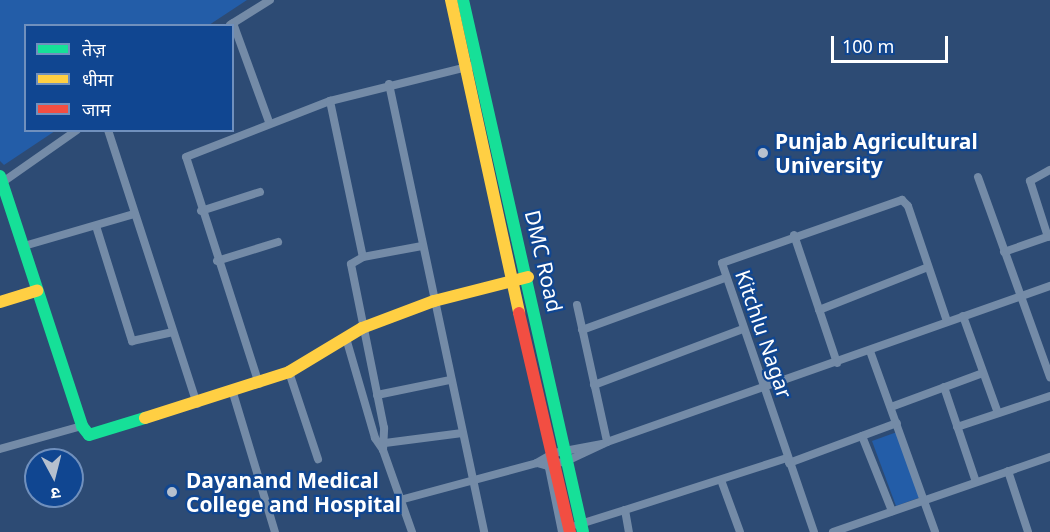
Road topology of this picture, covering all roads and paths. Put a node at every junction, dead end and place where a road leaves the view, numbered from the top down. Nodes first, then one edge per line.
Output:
1 (270, 0) edge
2 (451, 0) edge
3 (463, 0) edge
4 (231, 24) edge
5 (234, 32) edge
6 (470, 66) junction
7 (389, 84) junction
8 (330, 101) junction
9 (269, 122) junction
10 (74, 132) edge
11 (109, 132) edge
12 (1050, 170) edge
13 (978, 177) dead end
14 (1, 180) edge
15 (260, 192) dead end
16 (201, 211) junction
17 (134, 214) junction
18 (96, 226) junction
19 (794, 235) junction
20 (1049, 237) edge
21 (278, 242) dead end
22 (24, 246) junction
23 (422, 246) junction
24 (1004, 252) junction
25 (363, 257) junction
26 (217, 261) junction
27 (928, 267) junction
28 (528, 277) junction
29 (725, 278) junction
30 (514, 281) junction
31 (1050, 286) edge
32 (38, 291) junction
33 (1020, 296) junction
34 (434, 301) junction
35 (0, 302) edge
36 (577, 305) dead end
37 (819, 310) junction
38 (963, 316) junction
39 (946, 321) junction
40 (362, 328) junction
41 (743, 329) junction
42 (582, 330) junction
43 (173, 332) junction
44 (346, 338) junction
45 (870, 351) junction
46 (837, 363) junction
47 (289, 372) junction
48 (983, 373) junction
49 (1050, 376) edge
50 (450, 380) junction
51 (259, 384) junction
52 (594, 385) junction
53 (944, 387) junction
54 (763, 388) junction
55 (233, 393) junction
56 (377, 395) junction
57 (1050, 396) edge
58 (197, 404) junction
59 (891, 407) junction
60 (998, 413) junction
61 (897, 423) junction
62 (82, 426) junction
63 (957, 427) junction
64 (462, 433) junction
65 (862, 436) junction
66 (604, 443) junction
67 (384, 447) junction
68 (0, 449) edge
69 (568, 455) junction
70 (1050, 457) edge
71 (318, 459) dead end
72 (551, 460) junction
73 (788, 461) junction
74 (1008, 471) junction
75 (472, 478) junction
76 (721, 480) junction
77 (976, 482) junction
78 (400, 500) junction
79 (924, 500) junction
80 (625, 510) junction
81 (892, 511) junction
82 (573, 529) edge
83 (275, 532) edge
84 (412, 532) edge
85 (484, 532) edge
86 (629, 532) edge
87 (740, 532) edge
88 (814, 532) edge
89 (833, 532) edge
90 (935, 532) edge
91 (1028, 532) edge

1 - 4 street
2 - 6 street
3 - 6 street, DMC Road
5 - 9 street
6 - 7 street
6 - 28 street, DMC Road
6 - 30 street
7 - 8 street
7 - 23 street
8 - 9 street
8 - 25 street
9 - 16 street
10 - 14 street
11 - 17 street
12 - 20 street
13 - 24 street
14 - 22 street
15 - 16 street
16 - 26 street
17 - 18 street
17 - 43 street
18 - 22 street
18 - 43 street
19 - 27 street, Kitchlu Nagar
19 - 29 street, Kitchlu Nagar
19 - 37 street
20 - 24 street
21 - 26 street
22 - 32 street
23 - 25 street
23 - 34 street
24 - 33 street
25 - 40 street
26 - 51 street
27 - 37 street
27 - 39 street
28 - 30 street
28 - 69 street, DMC Road
29 - 41 street, Kitchlu Nagar
29 - 42 street
30 - 34 street
30 - 72 street
31 - 33 street
32 - 35 street
32 - 62 street
33 - 38 street
33 - 49 street
34 - 40 street
34 - 50 street
36 - 42 street
37 - 46 street
38 - 39 street
38 - 48 street
39 - 45 street
40 - 44 street
40 - 56 street
41 - 52 street
41 - 54 street, Kitchlu Nagar
42 - 52 street
43 - 58 street
44 - 47 street
44 - 67 street
45 - 46 street
45 - 59 street
46 - 54 street
47 - 51 street
47 - 71 street
48 - 53 street
48 - 60 street
50 - 56 street
50 - 64 street
51 - 55 street
52 - 66 street
53 - 59 street
53 - 63 street
54 - 66 street
54 - 73 street, Kitchlu Nagar
55 - 58 street
55 - 83 street
56 - 67 street
57 - 60 street
58 - 62 street
59 - 61 street
60 - 63 street
61 - 65 street
61 - 79 street
62 - 68 street
63 - 77 street
64 - 67 street
64 - 75 street
65 - 73 street
65 - 81 street
66 - 69 street
67 - 78 street
69 - 72 street
69 - 82 street, DMC Road
70 - 74 street
72 - 75 street
72 - 82 street
73 - 76 street
73 - 88 street, Kitchlu Nagar
74 - 77 street
74 - 91 street
75 - 78 street
75 - 85 street
76 - 80 street
76 - 87 street
77 - 79 street
78 - 84 street
79 - 81 street
79 - 90 street
80 - 82 street
80 - 86 street
81 - 89 street

